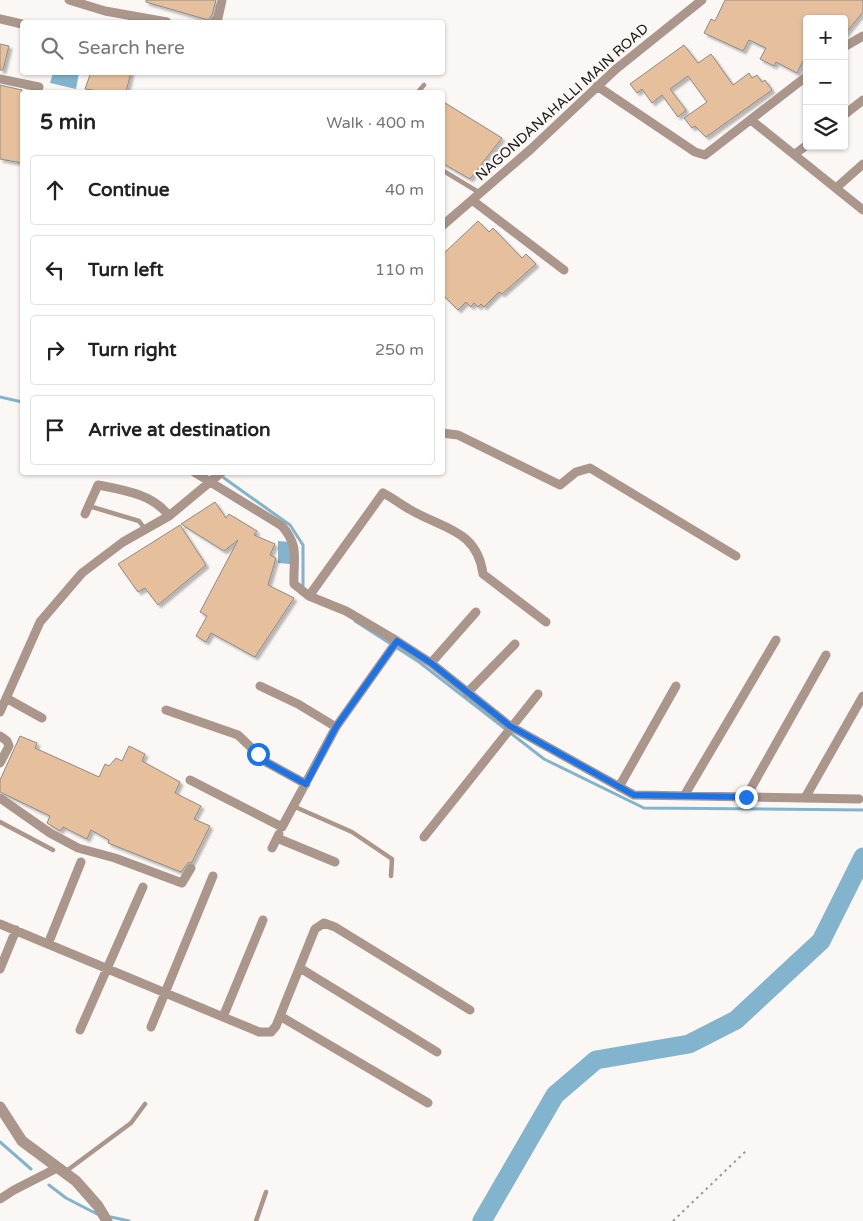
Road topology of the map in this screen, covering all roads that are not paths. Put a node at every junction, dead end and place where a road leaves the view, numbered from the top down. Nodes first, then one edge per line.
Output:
1 (68, 0) edge
2 (222, 0) edge
3 (702, 0) edge
4 (0, 19) edge
5 (156, 20) edge
6 (216, 20) edge
7 (20, 24) edge
8 (863, 36) edge
9 (848, 45) edge
10 (0, 79) edge
11 (803, 79) edge
12 (424, 86) dead end
13 (597, 86) junction
14 (39, 87) dead end
15 (420, 90) edge
16 (863, 100) edge
17 (848, 112) edge
18 (751, 120) junction
19 (803, 148) edge
20 (795, 154) junction
21 (863, 164) edge
22 (445, 172) edge
23 (836, 188) junction
24 (480, 193) junction
25 (472, 200) junction
26 (863, 210) edge
27 (445, 223) edge
28 (564, 270) dead end
29 (445, 433) edge
30 (199, 475) edge
31 (219, 475) edge
32 (212, 482) junction
33 (87, 510) joint
34 (168, 516) junction
35 (145, 529) junction
36 (736, 556) dead end
37 (309, 596) junction
38 (476, 612) dead end
39 (546, 622) dead end
40 (776, 640) dead end
41 (397, 641) junction
42 (515, 644) dead end
43 (826, 654) dead end
44 (431, 663) junction
45 (260, 686) dead end
46 (676, 686) dead end
47 (467, 693) junction
48 (538, 694) dead end
49 (863, 696) edge
50 (6, 698) junction
51 (166, 710) dead end
52 (0, 712) edge
53 (42, 718) dead end
54 (510, 726) junction
55 (336, 727) junction
56 (0, 736) edge
57 (0, 763) edge
58 (190, 780) dead end
59 (306, 784) junction
60 (619, 787) junction
61 (684, 796) junction
62 (746, 797) junction
63 (0, 798) edge
64 (805, 798) junction
65 (859, 799) dead end
66 (293, 806) junction
67 (0, 822) edge
68 (282, 826) junction
69 (424, 837) dead end
70 (277, 838) junction
71 (272, 848) dead end
72 (53, 850) dead end
73 (81, 862) dead end
74 (335, 862) dead end
75 (191, 868) dead end
76 (214, 876) dead end
77 (391, 876) dead end
78 (143, 887) dead end
79 (263, 920) dead end
80 (0, 924) edge
81 (16, 930) junction
82 (48, 944) junction
83 (107, 968) junction
84 (300, 968) junction
85 (0, 969) edge
86 (164, 992) junction
87 (470, 1010) dead end
88 (280, 1016) junction
89 (223, 1017) junction
90 (151, 1027) dead end
91 (80, 1030) dead end
92 (437, 1052) dead end
93 (428, 1103) dead end
94 (145, 1104) dead end
95 (0, 1107) edge
96 (60, 1170) junction
97 (266, 1192) dead end
98 (0, 1199) edge
99 (107, 1221) edge
100 (256, 1221) edge

1 - 5 street
2 - 6 street
3 - 13 street, NAGONDANAHALLI MAIN ROAD
4 - 7 street
8 - 9 street
10 - 14 street
11 - 18 street
12 - 15 lane
13 - 18 street
13 - 24 street, NAGONDANAHALLI MAIN ROAD
16 - 17 street
18 - 20 street
19 - 20 street
20 - 23 street
21 - 23 street
22 - 24 lane
23 - 26 street
24 - 25 street, NAGONDANAHALLI MAIN ROAD
25 - 27 street, NAGONDANAHALLI MAIN ROAD
25 - 28 street
29 - 36 street
30 - 32 street
31 - 32 street
32 - 34 street
32 - 37 street
33 - 34 street
33 - 35 lane
34 - 35 street
35 - 50 street
37 - 39 street
37 - 41 street
38 - 44 street
40 - 61 street
41 - 44 street
41 - 55 street
42 - 47 street
43 - 62 street
44 - 47 street
45 - 55 street
46 - 60 street
47 - 54 street
48 - 54 street
49 - 64 street
50 - 52 street
50 - 53 street
51 - 59 street
54 - 60 street
54 - 69 street
55 - 59 street
56 - 57 street
58 - 68 street
59 - 66 street
60 - 61 street
61 - 62 street
62 - 64 street
63 - 75 street
64 - 65 street
66 - 68 street
66 - 77 lane
67 - 72 lane
68 - 70 street
70 - 71 street
70 - 74 street
73 - 82 street
76 - 86 street
78 - 83 street
79 - 89 street
80 - 81 street
81 - 82 street
81 - 85 street
82 - 83 street
83 - 86 street
83 - 91 street
84 - 87 street
84 - 88 street
84 - 92 street
86 - 89 street
86 - 90 street
88 - 89 street
88 - 93 street
94 - 96 lane
95 - 96 street
96 - 98 street
96 - 99 street
97 - 100 lane

